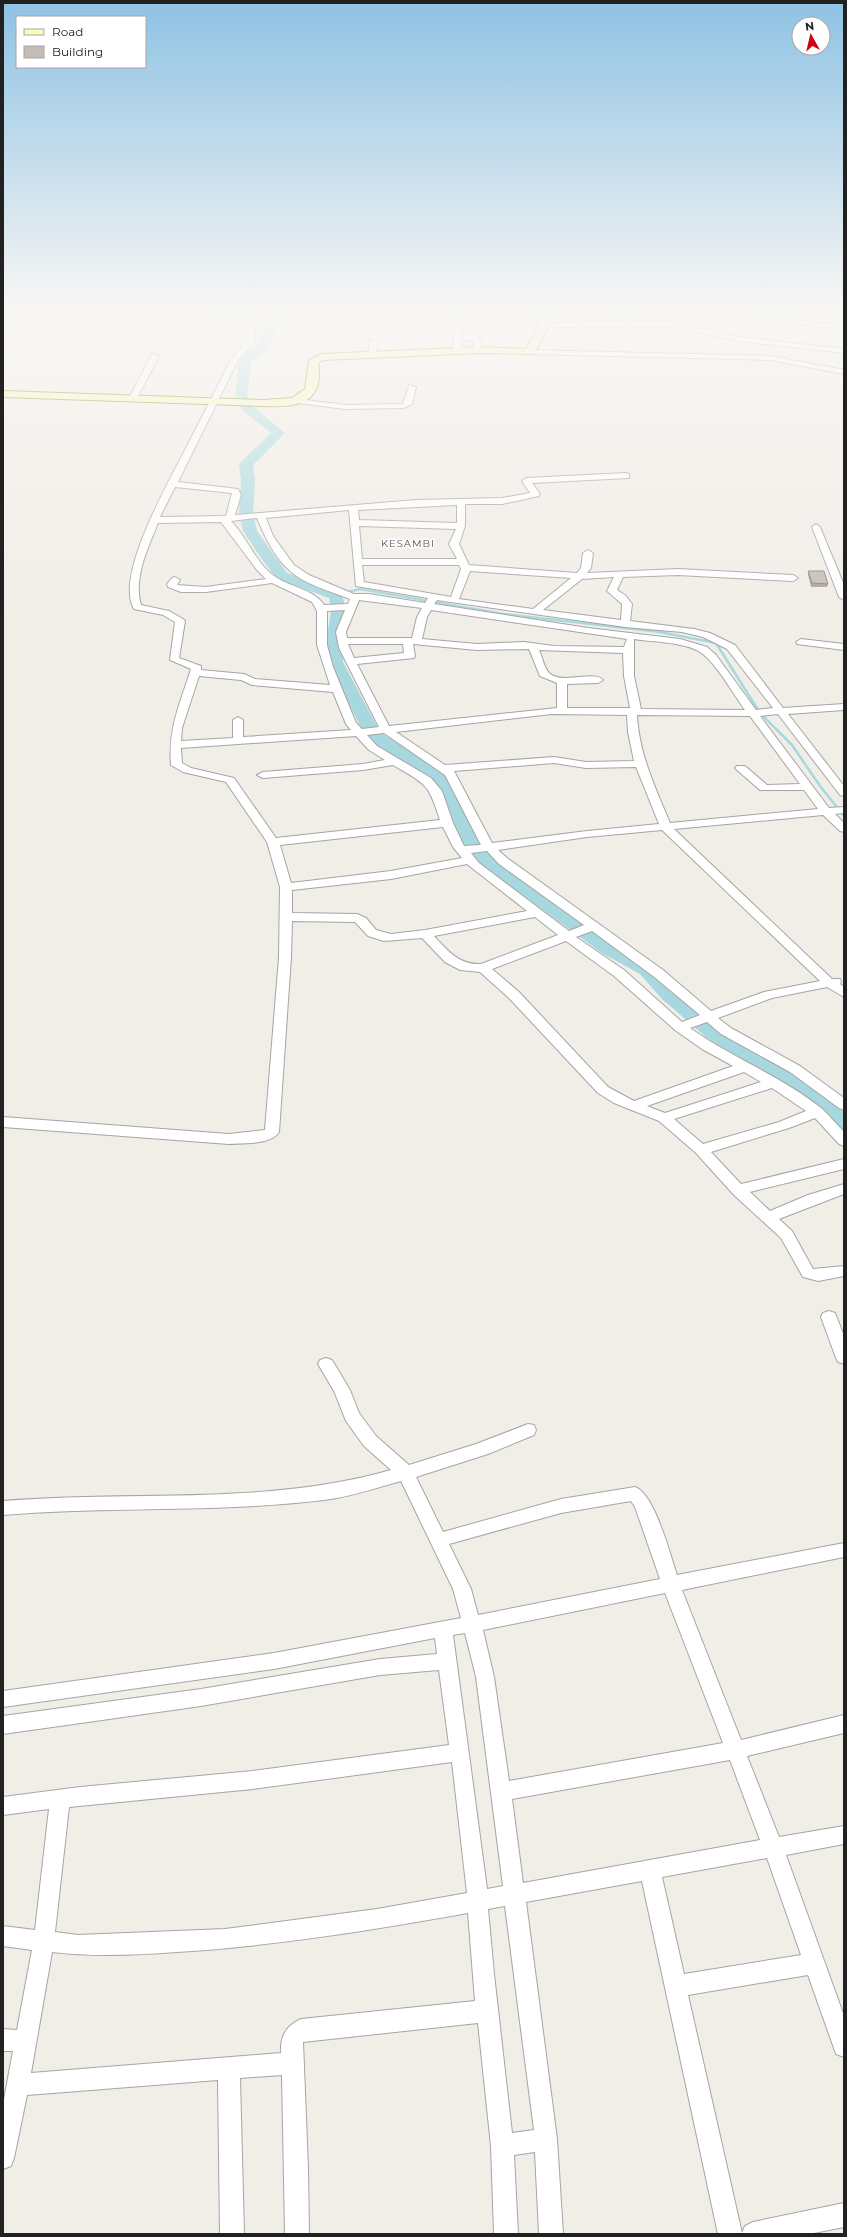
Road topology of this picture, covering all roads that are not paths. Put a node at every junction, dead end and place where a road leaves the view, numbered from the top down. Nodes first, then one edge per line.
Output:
1 (208, 413) edge
2 (626, 476) dead end
3 (174, 484) junction
4 (461, 502) junction
5 (353, 507) junction
6 (256, 515) junction
7 (229, 518) junction
8 (154, 520) junction
9 (354, 523) junction
10 (461, 526) junction
11 (816, 527) dead end
12 (424, 553) dead end
13 (588, 553) dead end
14 (356, 558) junction
15 (464, 565) junction
16 (620, 574) junction
17 (580, 576) junction
18 (792, 578) dead end
19 (175, 580) dead end
20 (272, 580) junction
21 (359, 584) junction
22 (342, 588) junction
23 (354, 597) junction
24 (844, 597) edge
25 (454, 600) junction
26 (431, 602) junction
27 (348, 607) junction
28 (325, 608) junction
29 (536, 611) junction
30 (630, 630) junction
31 (342, 641) junction
32 (412, 641) junction
33 (801, 642) dead end
34 (533, 647) junction
35 (844, 647) edge
36 (628, 650) junction
37 (350, 663) junction
38 (197, 673) junction
39 (562, 680) junction
40 (598, 680) dead end
41 (335, 689) junction
42 (844, 707) edge
43 (776, 710) junction
44 (562, 711) junction
45 (634, 711) junction
46 (753, 712) junction
47 (238, 720) dead end
48 (383, 730) junction
49 (361, 733) junction
50 (238, 741) junction
51 (175, 746) junction
52 (395, 761) junction
53 (640, 764) junction
54 (443, 768) junction
55 (742, 768) dead end
56 (263, 776) dead end
57 (806, 786) junction
58 (844, 793) edge
59 (844, 810) edge
60 (828, 812) junction
61 (447, 822) junction
62 (666, 828) junction
63 (844, 829) edge
64 (273, 842) junction
65 (486, 846) junction
66 (466, 854) junction
67 (286, 887) junction
68 (538, 913) junction
69 (286, 917) junction
70 (590, 927) junction
71 (425, 934) junction
72 (569, 936) junction
73 (483, 968) junction
74 (844, 982) edge
75 (828, 983) junction
76 (844, 993) edge
77 (706, 1016) junction
78 (684, 1025) junction
79 (746, 1067) junction
80 (773, 1083) junction
81 (844, 1104) edge
82 (634, 1106) junction
83 (817, 1112) junction
84 (664, 1118) junction
85 (3, 1122) edge
86 (844, 1141) edge
87 (701, 1150) junction
88 (844, 1164) edge
89 (739, 1190) junction
90 (844, 1190) edge
91 (769, 1217) junction
92 (844, 1271) edge
93 (829, 1317) dead end
94 (844, 1358) edge
95 (326, 1364) dead end
96 (528, 1430) dead end
97 (405, 1472) junction
98 (3, 1508) edge
99 (439, 1540) junction
100 (844, 1550) edge
101 (671, 1584) junction
102 (472, 1624) junction
103 (445, 1647) junction
104 (3, 1699) edge
105 (844, 1724) edge
106 (3, 1725) edge
107 (736, 1750) junction
108 (460, 1752) junction
109 (500, 1792) junction
110 (60, 1798) junction
111 (3, 1806) edge
112 (844, 1835) edge
113 (773, 1847) junction
114 (650, 1869) junction
115 (508, 1895) junction
116 (480, 1901) junction
117 (3, 1936) edge
118 (44, 1941) junction
119 (814, 1963) junction
120 (676, 1986) junction
121 (487, 2011) junction
122 (3, 2040) edge
123 (26, 2041) junction
124 (844, 2046) edge
125 (293, 2062) junction
126 (229, 2069) junction
127 (18, 2085) junction
128 (523, 2142) junction
129 (3, 2158) edge
130 (844, 2215) edge
131 (232, 2234) edge
132 (297, 2234) edge
133 (506, 2234) edge
134 (551, 2234) edge
135 (730, 2234) edge
136 (753, 2234) edge

1 - 3 street
2 - 4 street
3 - 7 street
3 - 8 street
4 - 5 street
4 - 10 street
5 - 6 street
5 - 9 street
6 - 7 street
6 - 22 street
7 - 8 street
7 - 20 street
8 - 38 street
9 - 10 street
9 - 14 street
10 - 15 street
11 - 24 street
12 - 14 street
13 - 17 street
14 - 15 street
14 - 21 street
15 - 17 street
15 - 25 street
16 - 17 street
16 - 18 street
16 - 30 street
17 - 29 street
19 - 20 street
20 - 28 street
21 - 22 street
21 - 26 street
22 - 23 street
23 - 26 street
23 - 27 street
25 - 26 street
25 - 29 street
26 - 30 street
26 - 32 street
27 - 28 street
27 - 31 street
28 - 41 street
29 - 30 street
30 - 36 street
30 - 43 street
30 - 46 street
31 - 32 street
31 - 37 street
32 - 34 street
32 - 37 street
33 - 35 street
34 - 36 street
34 - 39 street
36 - 45 street
37 - 48 street
38 - 41 street
38 - 51 street
39 - 40 street
39 - 44 street
41 - 49 street
42 - 43 street
43 - 46 street
43 - 58 street
44 - 45 street
44 - 48 street
45 - 46 street
45 - 53 street
46 - 57 street
47 - 50 street
48 - 49 street
48 - 54 street
49 - 50 street
49 - 52 street
50 - 51 street
51 - 64 street
52 - 56 street
52 - 61 street
53 - 54 street
53 - 62 street
54 - 65 street
55 - 57 street
57 - 60 street
59 - 60 street
60 - 62 street
60 - 63 street
61 - 64 street
61 - 66 street
62 - 65 street
62 - 75 street
64 - 67 street
65 - 66 street
65 - 70 street
66 - 67 street
66 - 68 street
67 - 69 street
68 - 71 street
68 - 72 street
69 - 71 street
69 - 85 street
70 - 72 street
70 - 77 street
71 - 73 street
72 - 73 street
72 - 78 street
73 - 82 street
74 - 75 street
75 - 76 street
75 - 77 street
77 - 78 street
77 - 81 street
78 - 79 street
79 - 80 street
79 - 82 street
80 - 83 street
80 - 84 street
82 - 84 street
83 - 86 street
83 - 87 street
84 - 87 street
87 - 89 street
88 - 89 street
89 - 91 street
90 - 91 street
91 - 92 street
93 - 94 street
95 - 97 street
96 - 97 street
97 - 98 street
97 - 99 street
99 - 101 street
99 - 102 street
100 - 101 street
101 - 102 street
101 - 107 street
102 - 103 street
102 - 109 street
103 - 104 street
103 - 106 street
103 - 108 street
105 - 107 street
107 - 109 street
107 - 113 street
108 - 110 street
108 - 116 street
109 - 115 street
110 - 111 street
110 - 118 street
112 - 113 street
113 - 114 street
113 - 119 street
114 - 115 street
114 - 120 street
115 - 116 street
115 - 128 street
116 - 118 street
116 - 121 street
117 - 118 street
118 - 123 street
119 - 120 street
119 - 124 street
120 - 135 street
121 - 125 street
121 - 128 street
122 - 123 street
123 - 127 street
125 - 126 street
125 - 132 street
126 - 127 street
126 - 131 street
127 - 129 street
128 - 133 street
128 - 134 street
130 - 136 street

